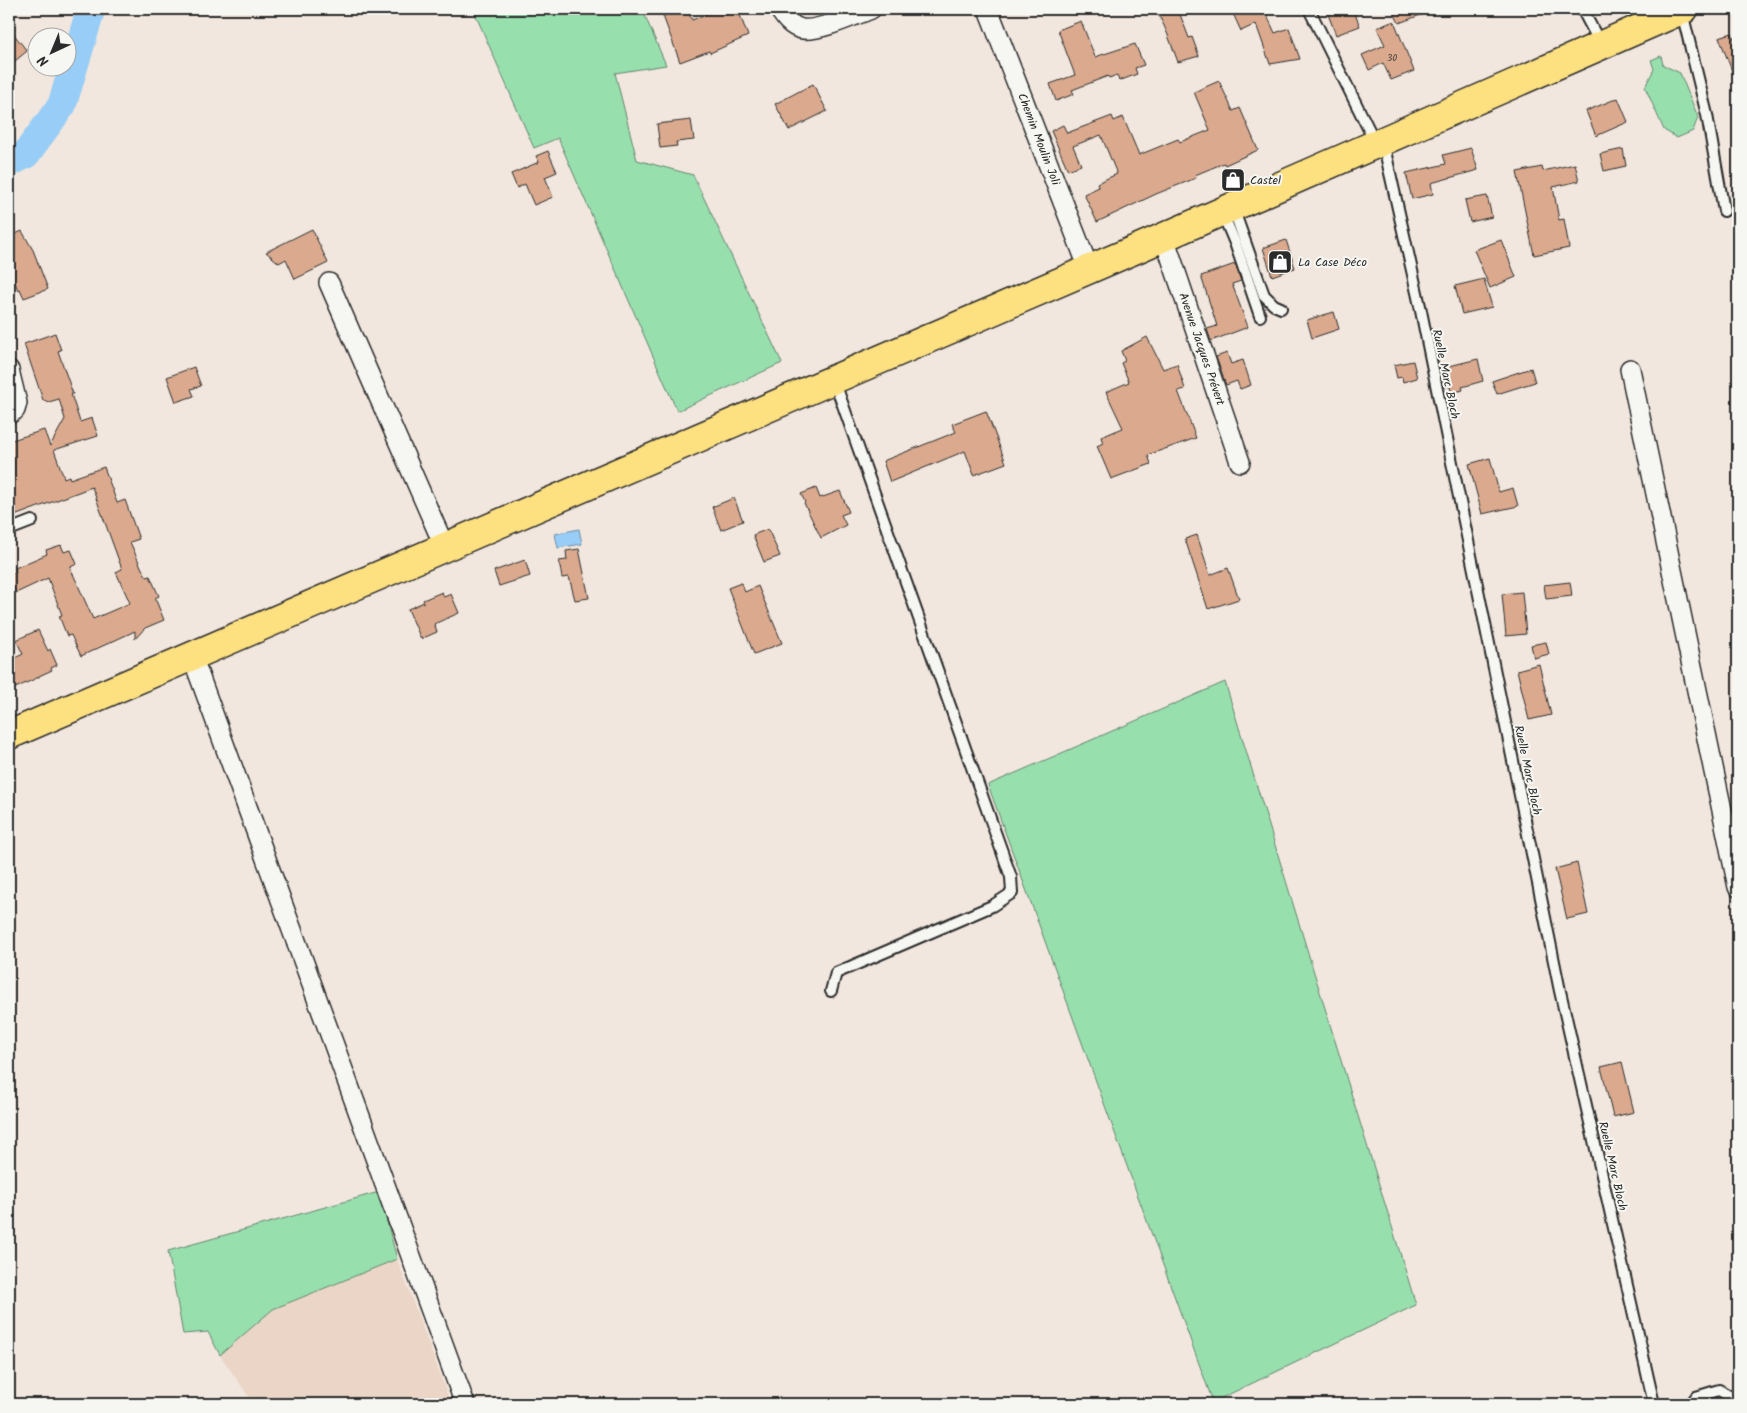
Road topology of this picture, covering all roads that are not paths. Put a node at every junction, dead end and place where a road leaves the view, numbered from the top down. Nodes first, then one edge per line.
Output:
1 (779, 9) edge
2 (870, 9) edge
3 (988, 9) edge
4 (1309, 9) edge
5 (1582, 9) edge
6 (1683, 9) edge
7 (1601, 45) junction
8 (1379, 142) junction
9 (1227, 209) junction
10 (1724, 211) dead end
11 (1164, 236) junction
12 (1089, 269) junction
13 (329, 283) dead end
14 (1281, 308) dead end
15 (1260, 316) dead end
16 (1630, 369) dead end
17 (9, 370) edge
18 (834, 380) junction
19 (9, 414) edge
20 (1240, 462) dead end
21 (32, 521) dead end
22 (9, 530) edge
23 (444, 548) junction
24 (192, 656) junction
25 (9, 735) edge
26 (1738, 887) edge
27 (831, 991) dead end
28 (465, 1404) edge
29 (1654, 1404) edge
30 (1691, 1404) edge
31 (1738, 1404) edge

1 - 2 street
3 - 12 street, Chemin Moulin Joli
4 - 8 lane, Ruelle Marc Bloch
5 - 7 lane
6 - 7 main road
6 - 10 lane
7 - 8 main road
8 - 9 main road
8 - 29 lane, Ruelle Marc Bloch
9 - 11 main road
9 - 14 lane
9 - 15 lane
11 - 12 main road
11 - 20 street, Avenue Jacques Prévert
12 - 18 main road
13 - 23 street
16 - 26 street
17 - 19 street
18 - 23 main road
18 - 27 lane
21 - 22 lane
23 - 24 main road
24 - 25 main road
24 - 28 street
30 - 31 lane

